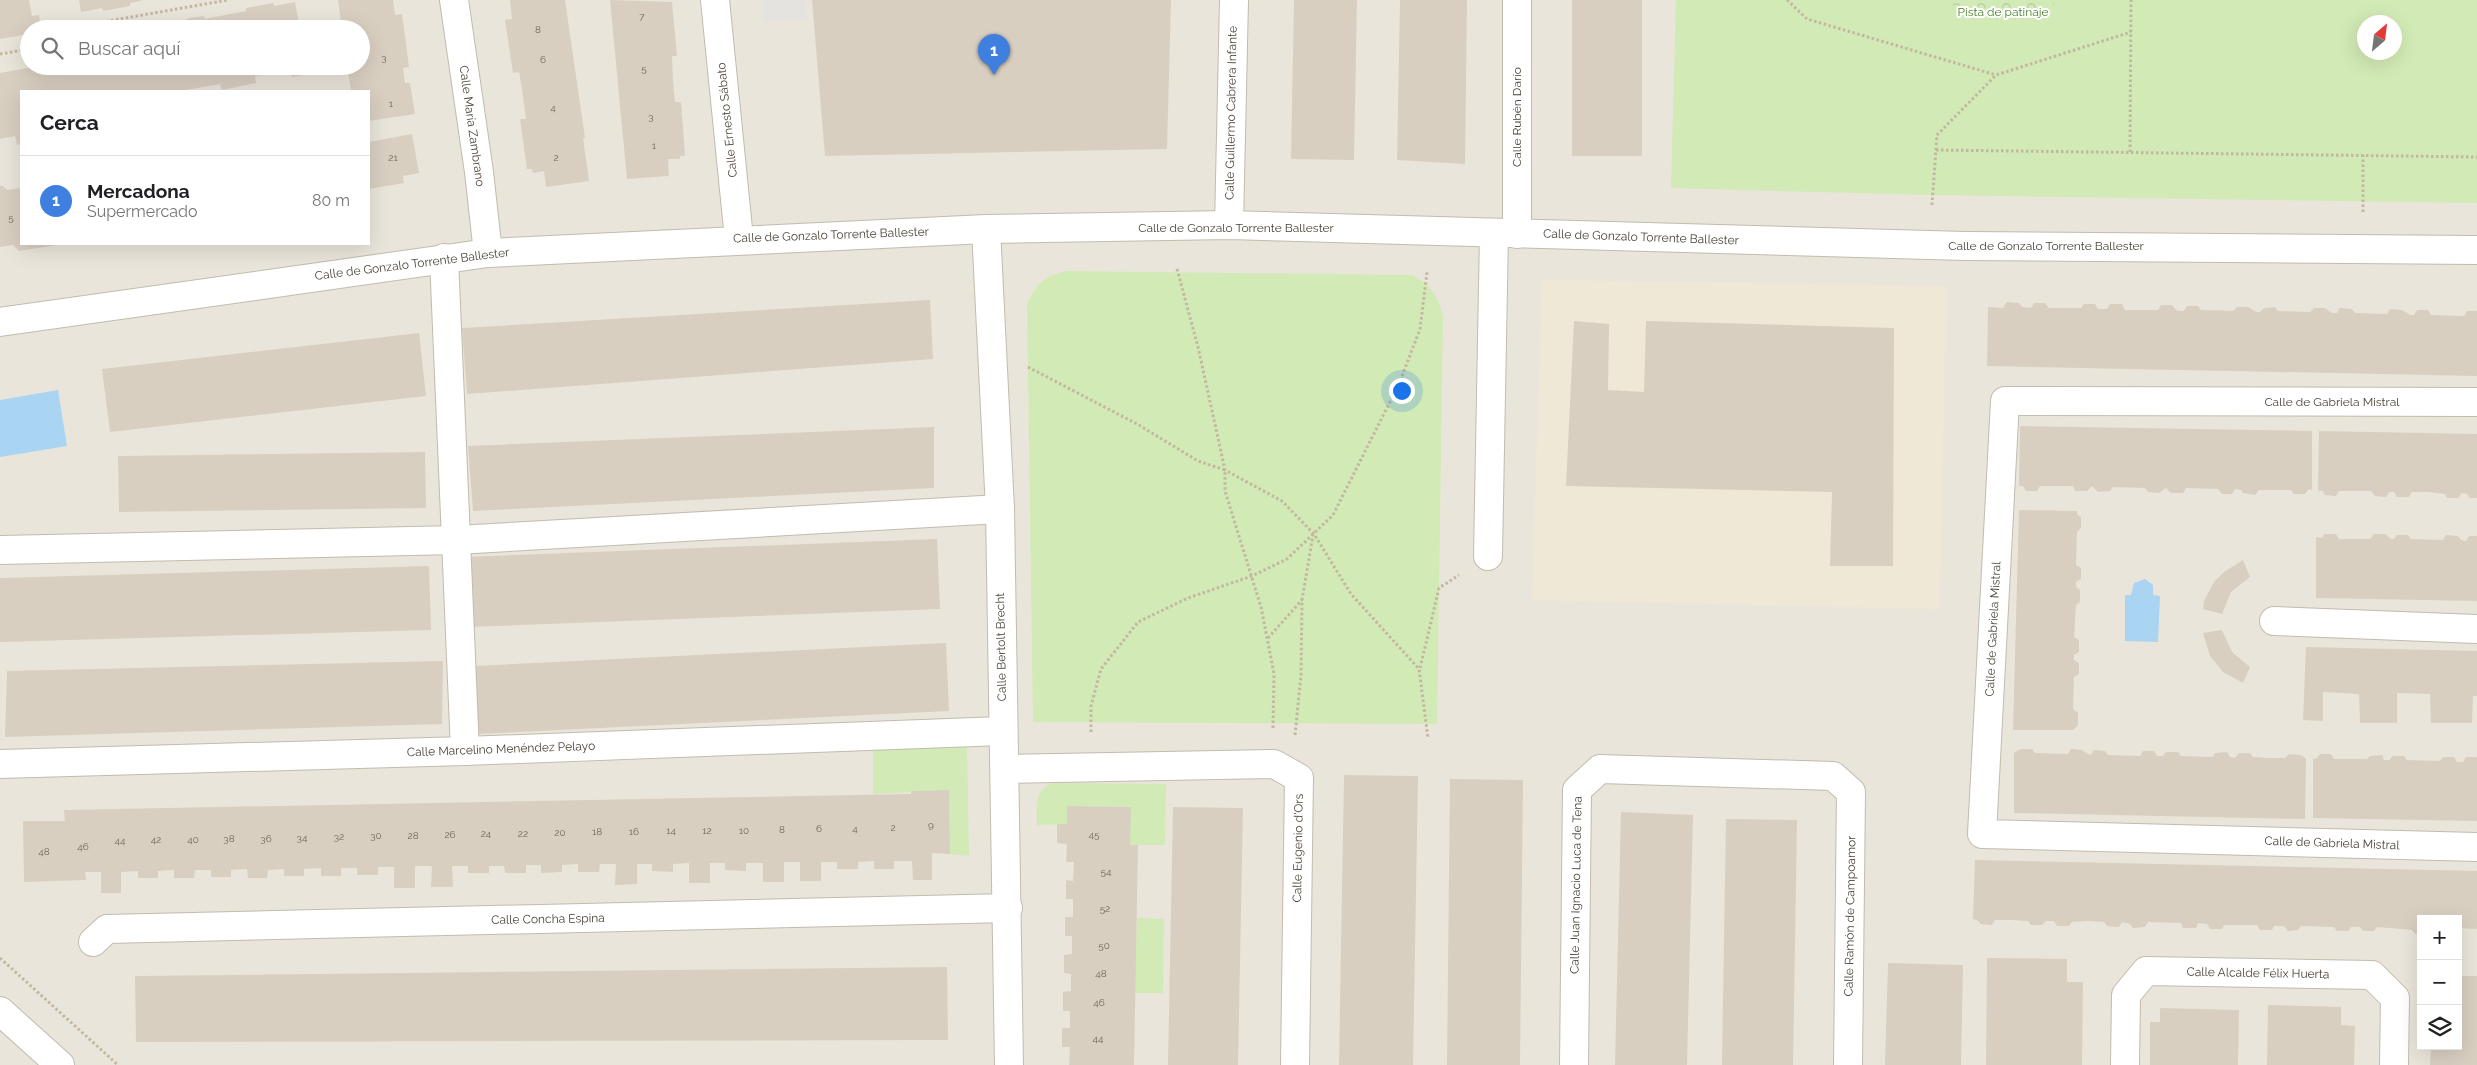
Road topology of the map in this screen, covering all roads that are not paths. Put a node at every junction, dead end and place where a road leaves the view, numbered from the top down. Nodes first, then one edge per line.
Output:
1 (454, 0) edge
2 (715, 0) edge
3 (1234, 0) edge
4 (1517, 0) edge
5 (1229, 225) junction
6 (986, 229) junction
7 (1505, 234) junction
8 (739, 239) junction
9 (2477, 250) edge
10 (488, 253) junction
11 (444, 258) junction
12 (0, 322) edge
13 (2477, 402) edge
14 (1000, 509) junction
15 (456, 540) junction
16 (0, 550) edge
17 (1488, 556) road end
18 (2274, 621) dead end
19 (2477, 628) edge
20 (1002, 731) junction
21 (465, 751) junction
22 (0, 764) edge
23 (1006, 769) junction
24 (1833, 776) joint
25 (2477, 848) edge
26 (1008, 908) junction
27 (93, 942) dead end
28 (0, 1011) edge
29 (60, 1065) edge
30 (1009, 1065) edge
31 (1295, 1065) edge
32 (1574, 1065) edge
33 (1848, 1065) edge
34 (2125, 1065) edge
35 (2394, 1065) edge

1 - 10 street, Calle María Zambrano
2 - 8 street, Calle Ernesto Sábato
3 - 5 street, Calle Guillermo Cabrera Infante
4 - 7 street, Calle Rubén Darío
5 - 6 street, Calle de Gonzalo Torrente Ballester
5 - 7 street, Calle de Gonzalo Torrente Ballester
6 - 8 street, Calle de Gonzalo Torrente Ballester
6 - 14 street, Calle Bertolt Brecht
7 - 9 street, Calle de Gonzalo Torrente Ballester
7 - 17 street, Calle Rubén Darío
8 - 10 street, Calle de Gonzalo Torrente Ballester
10 - 11 street, Calle de Gonzalo Torrente Ballester
11 - 12 street, Calle de Gonzalo Torrente Ballester
11 - 15 street
13 - 25 street, Calle de Gabriela Mistral
14 - 15 street
14 - 20 street, Calle Bertolt Brecht
15 - 16 street
15 - 21 street
18 - 19 street
20 - 21 street, Calle Marcelino Menéndez Pelayo
20 - 23 street, Calle Bertolt Brecht
21 - 22 street, Calle Marcelino Menéndez Pelayo
23 - 26 street, Calle Bertolt Brecht
23 - 31 street, Calle Eugenio d'Ors
24 - 32 street, Calle Juan Ignacio Luca de Tena
24 - 33 street, Calle Ramón de Campoamor
26 - 27 street, Calle Concha Espina
26 - 30 street, Calle Bertolt Brecht
28 - 29 street
34 - 35 street, Calle Alcalde Félix Huerta

